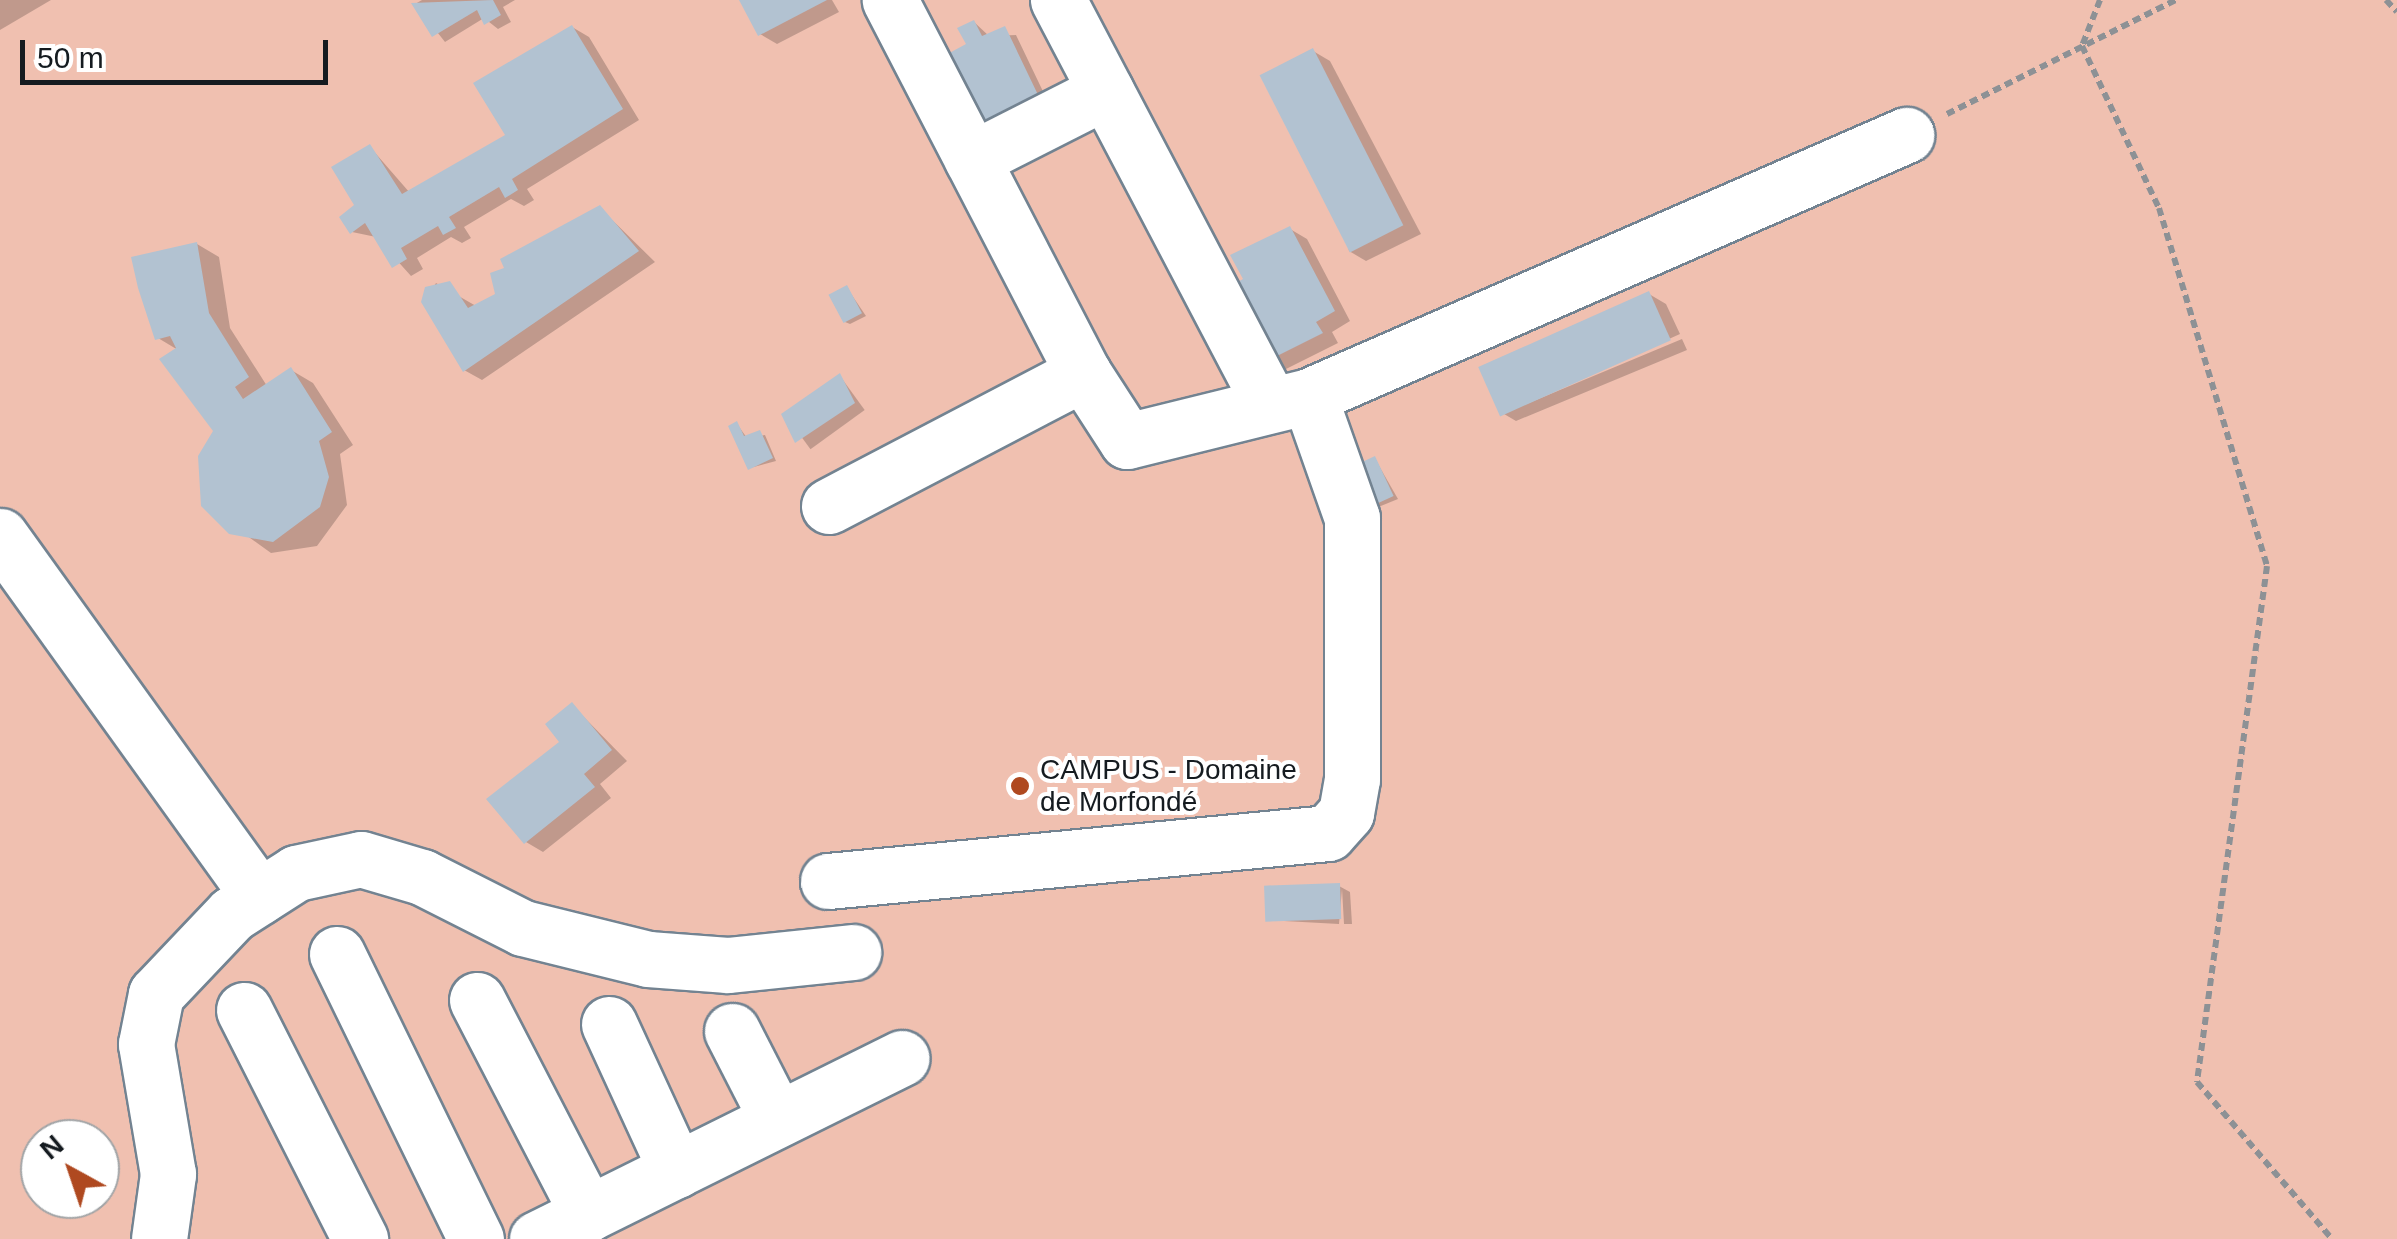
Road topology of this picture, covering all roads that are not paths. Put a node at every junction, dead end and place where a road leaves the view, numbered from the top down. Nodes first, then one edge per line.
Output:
1 (1058, 0) edge
2 (894, 2) edge
3 (1106, 91) junction
4 (1906, 134) road end
5 (972, 159) junction
6 (1083, 373) junction
7 (1289, 400) junction
8 (829, 506) dead end
9 (0, 536) edge
10 (828, 881) dead end
11 (259, 897) junction
12 (853, 952) dead end
13 (337, 954) dead end
14 (477, 1000) dead end
15 (244, 1010) dead end
16 (608, 1024) dead end
17 (732, 1031) dead end
18 (901, 1058) dead end
19 (776, 1119) junction
20 (676, 1170) junction
21 (588, 1214) junction
22 (159, 1239) edge
23 (360, 1239) edge
24 (476, 1239) edge
25 (537, 1239) edge

1 - 3 lane
2 - 5 lane
3 - 5 lane
3 - 7 lane
4 - 7 lane
5 - 6 lane
6 - 7 lane
6 - 8 lane
7 - 10 lane
9 - 11 lane
11 - 12 lane
11 - 22 lane
13 - 24 lane
14 - 21 lane
15 - 23 lane
16 - 20 lane
17 - 19 lane
18 - 19 lane
19 - 20 lane
20 - 21 lane
21 - 25 lane

